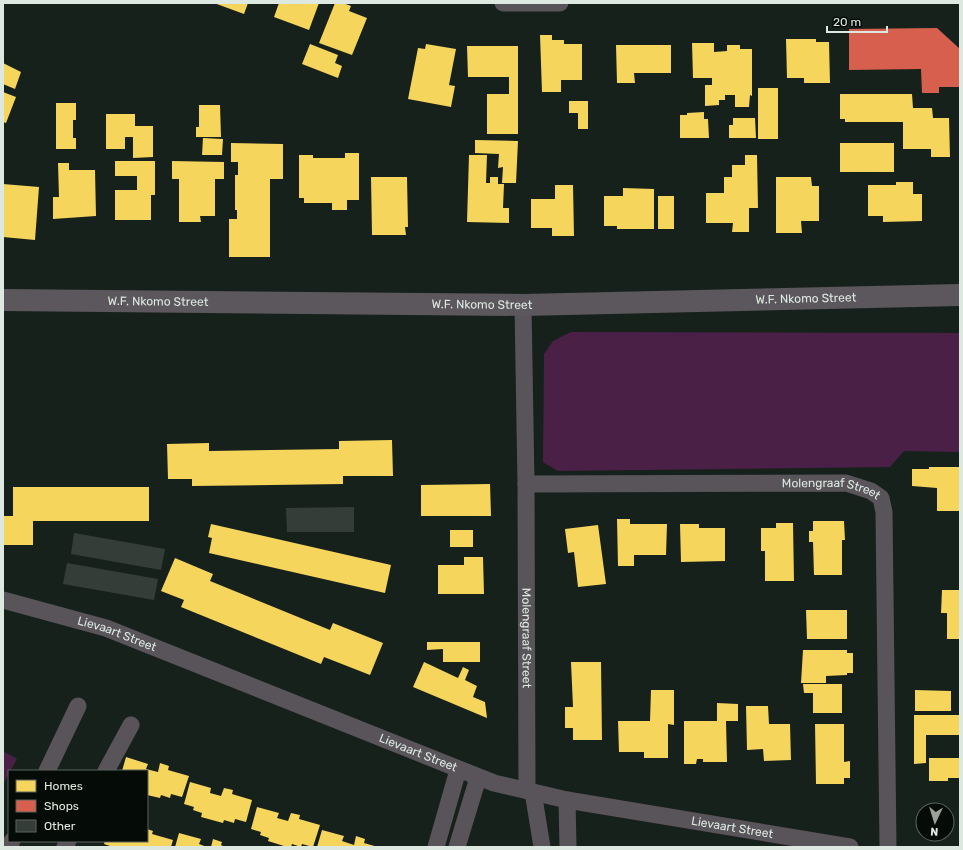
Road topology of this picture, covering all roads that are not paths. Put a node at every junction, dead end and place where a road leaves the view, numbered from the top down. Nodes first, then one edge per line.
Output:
1 (503, 3) edge
2 (560, 3) edge
3 (960, 295) edge
4 (3, 300) edge
5 (523, 305) junction
6 (526, 484) junction
7 (3, 600) edge
8 (78, 706) dead end
9 (131, 725) dead end
10 (47, 770) edge
11 (107, 770) edge
12 (458, 770) junction
13 (478, 778) junction
14 (530, 792) junction
15 (567, 800) junction
16 (436, 847) edge
17 (457, 847) edge
18 (542, 847) edge
19 (568, 847) edge
20 (850, 847) edge
21 (888, 847) edge

1 - 2 street
3 - 5 main road, W.F. Nkomo Street
4 - 5 main road, W.F. Nkomo Street
5 - 6 street, Molengraaf Street
6 - 14 street, Molengraaf Street
6 - 21 street, Molengraaf Street
7 - 12 street, Lievaart Street
8 - 10 street
9 - 11 street
12 - 13 street, Lievaart Street
12 - 16 street
13 - 14 street, Lievaart Street
13 - 17 street
14 - 15 street, Lievaart Street
14 - 18 street, Molengraaf Street
15 - 19 street
15 - 20 street, Lievaart Street

